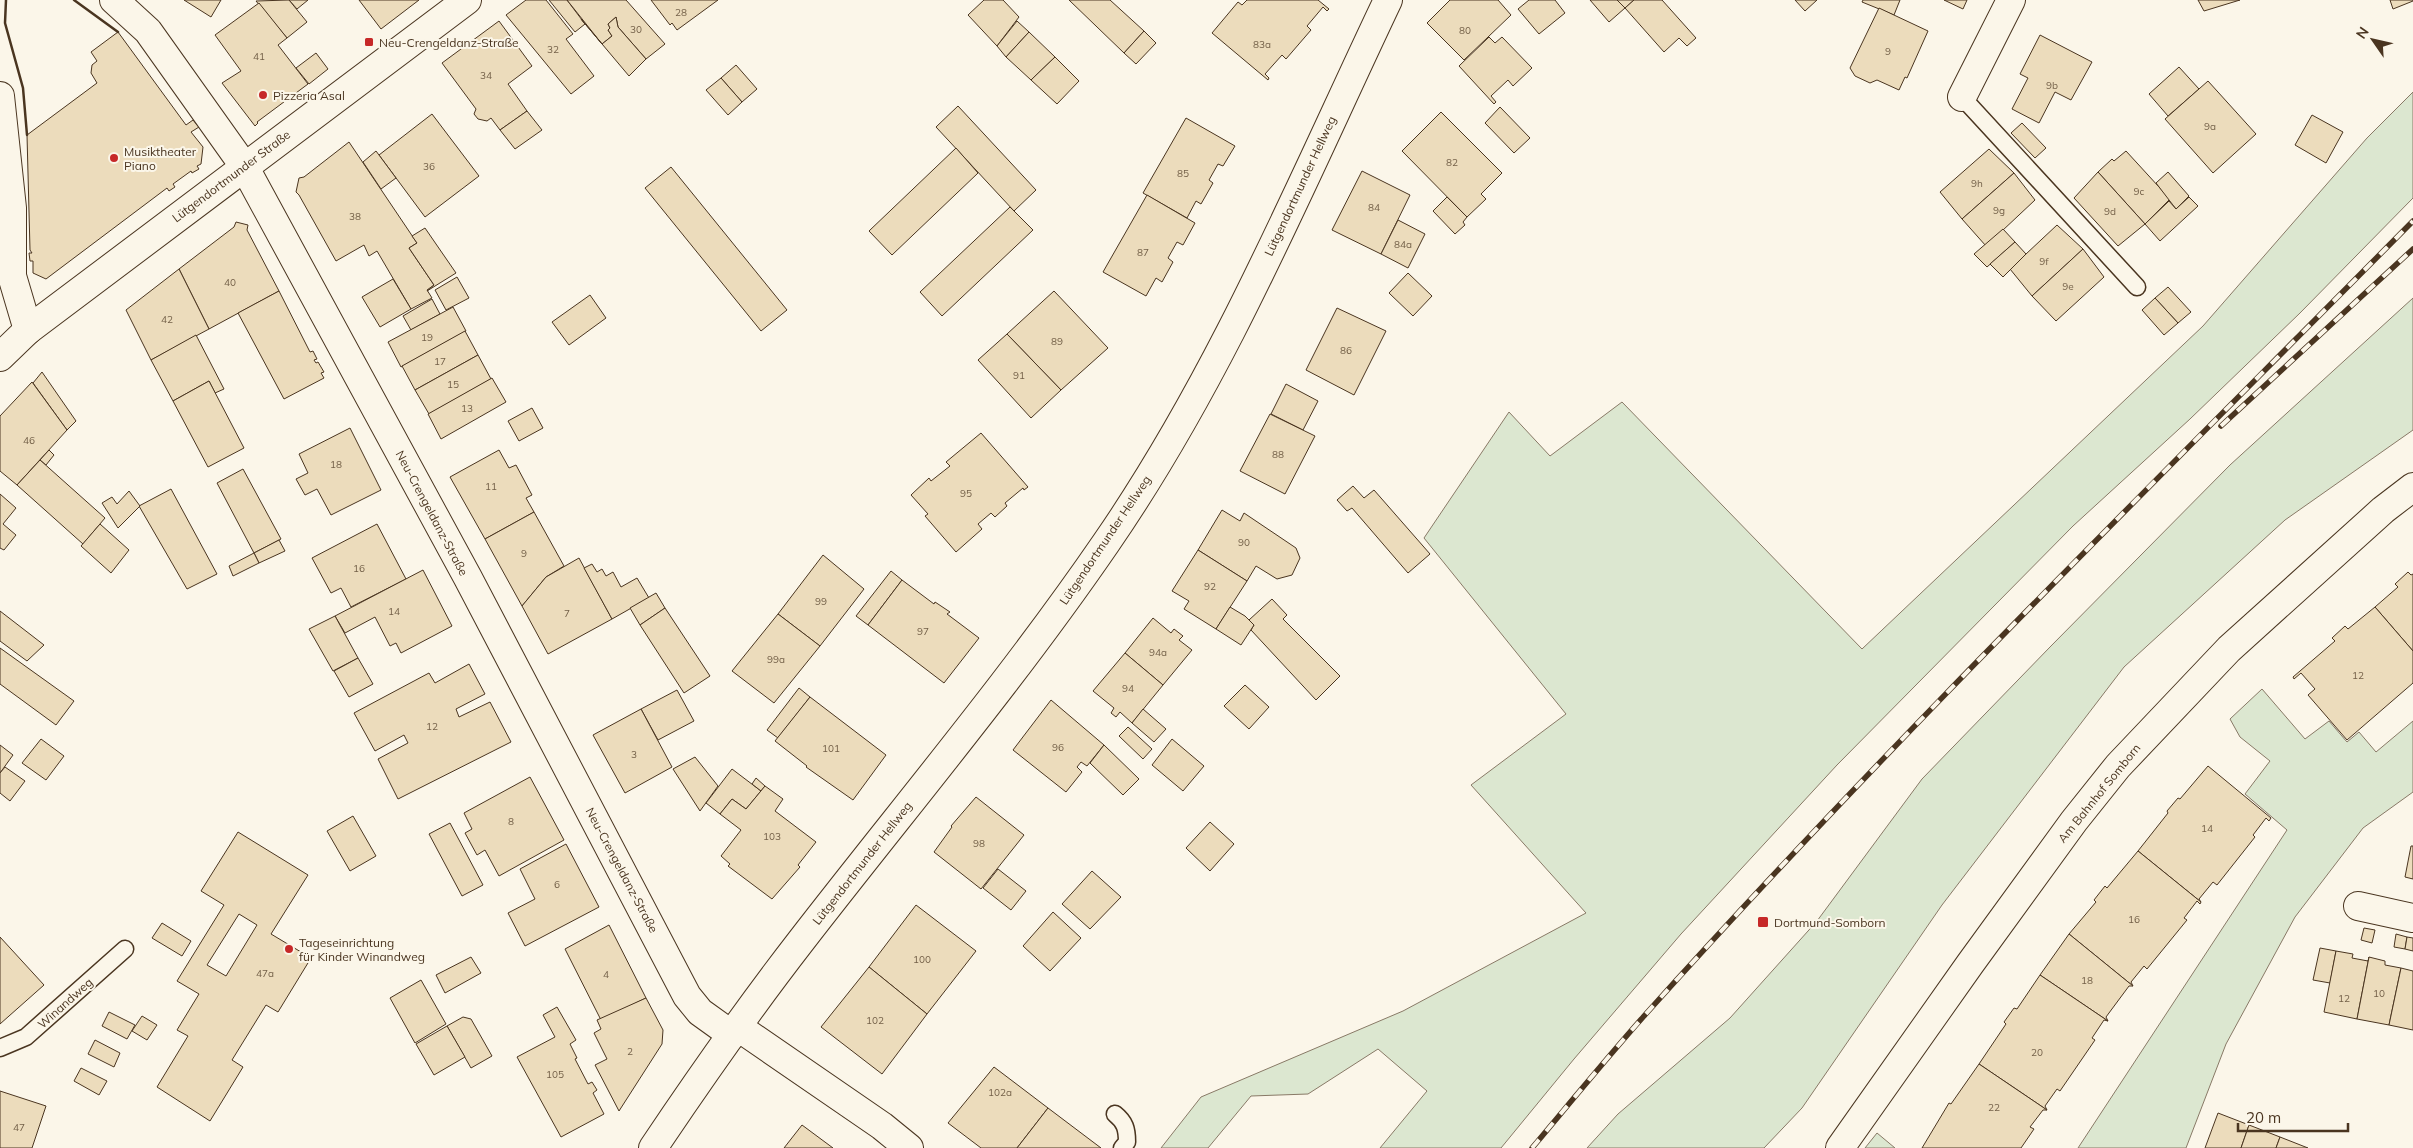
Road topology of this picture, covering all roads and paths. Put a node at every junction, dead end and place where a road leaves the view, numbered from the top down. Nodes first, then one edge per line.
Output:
1 (114, 0) edge
2 (467, 0) edge
3 (1388, 0) edge
4 (2011, 0) edge
5 (0, 96) edge
6 (1962, 97) joint
7 (244, 166) junction
8 (2137, 287) dead end
9 (28, 330) junction
10 (0, 357) edge
11 (2413, 486) edge
12 (2358, 906) dead end
13 (2413, 918) edge
14 (125, 949) dead end
15 (735, 1031) junction
16 (0, 1048) edge
17 (1115, 1114) dead end
18 (653, 1148) edge
19 (909, 1148) edge
20 (1122, 1148) edge
21 (1840, 1148) edge

1 - 7 street, Neu-Crengeldanz-Straße
2 - 7 street, Lütgendortmunder Straße
3 - 15 street, Lütgendortmunder Hellweg
4 - 6 street
5 - 9 street
6 - 8 lane
7 - 9 street, Lütgendortmunder Straße
7 - 15 street, Neu-Crengeldanz-Straße
9 - 10 street, Lütgendortmunder Straße
11 - 21 street, Am Bahnhof Somborn
12 - 13 street
14 - 16 lane, Winandweg
15 - 18 street, Lütgendortmunder Hellweg
15 - 19 street
17 - 20 lane

